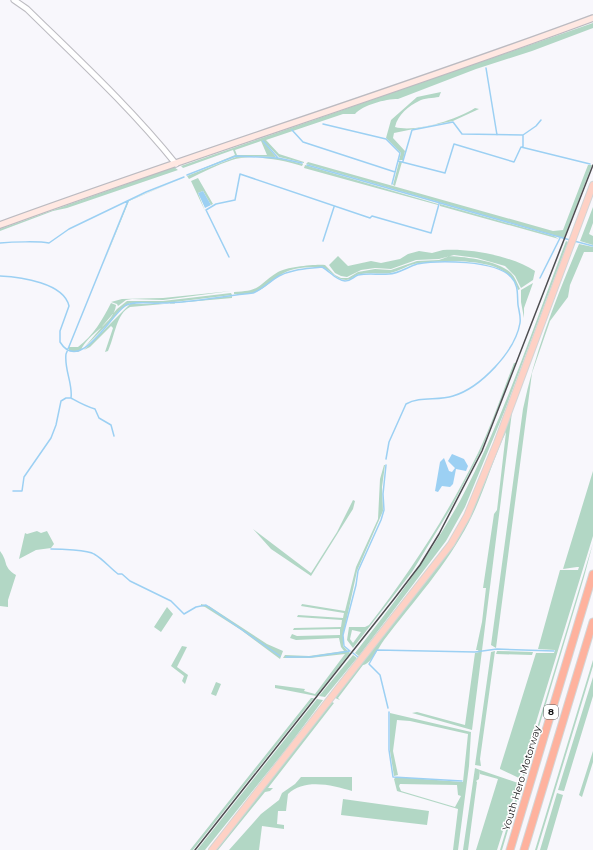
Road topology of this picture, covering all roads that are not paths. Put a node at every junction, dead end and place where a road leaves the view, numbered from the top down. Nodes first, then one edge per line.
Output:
1 (14, 0) edge
2 (593, 18) edge
3 (176, 164) junction
4 (593, 185) edge
5 (0, 225) edge
6 (593, 574) edge
7 (593, 622) edge
8 (212, 850) edge
9 (510, 850) edge
10 (524, 850) edge

1 - 3 street
2 - 3 main road
3 - 5 main road
4 - 8 main road
6 - 9 highway, Youth Hero Motorway / 8
7 - 10 highway, 8

